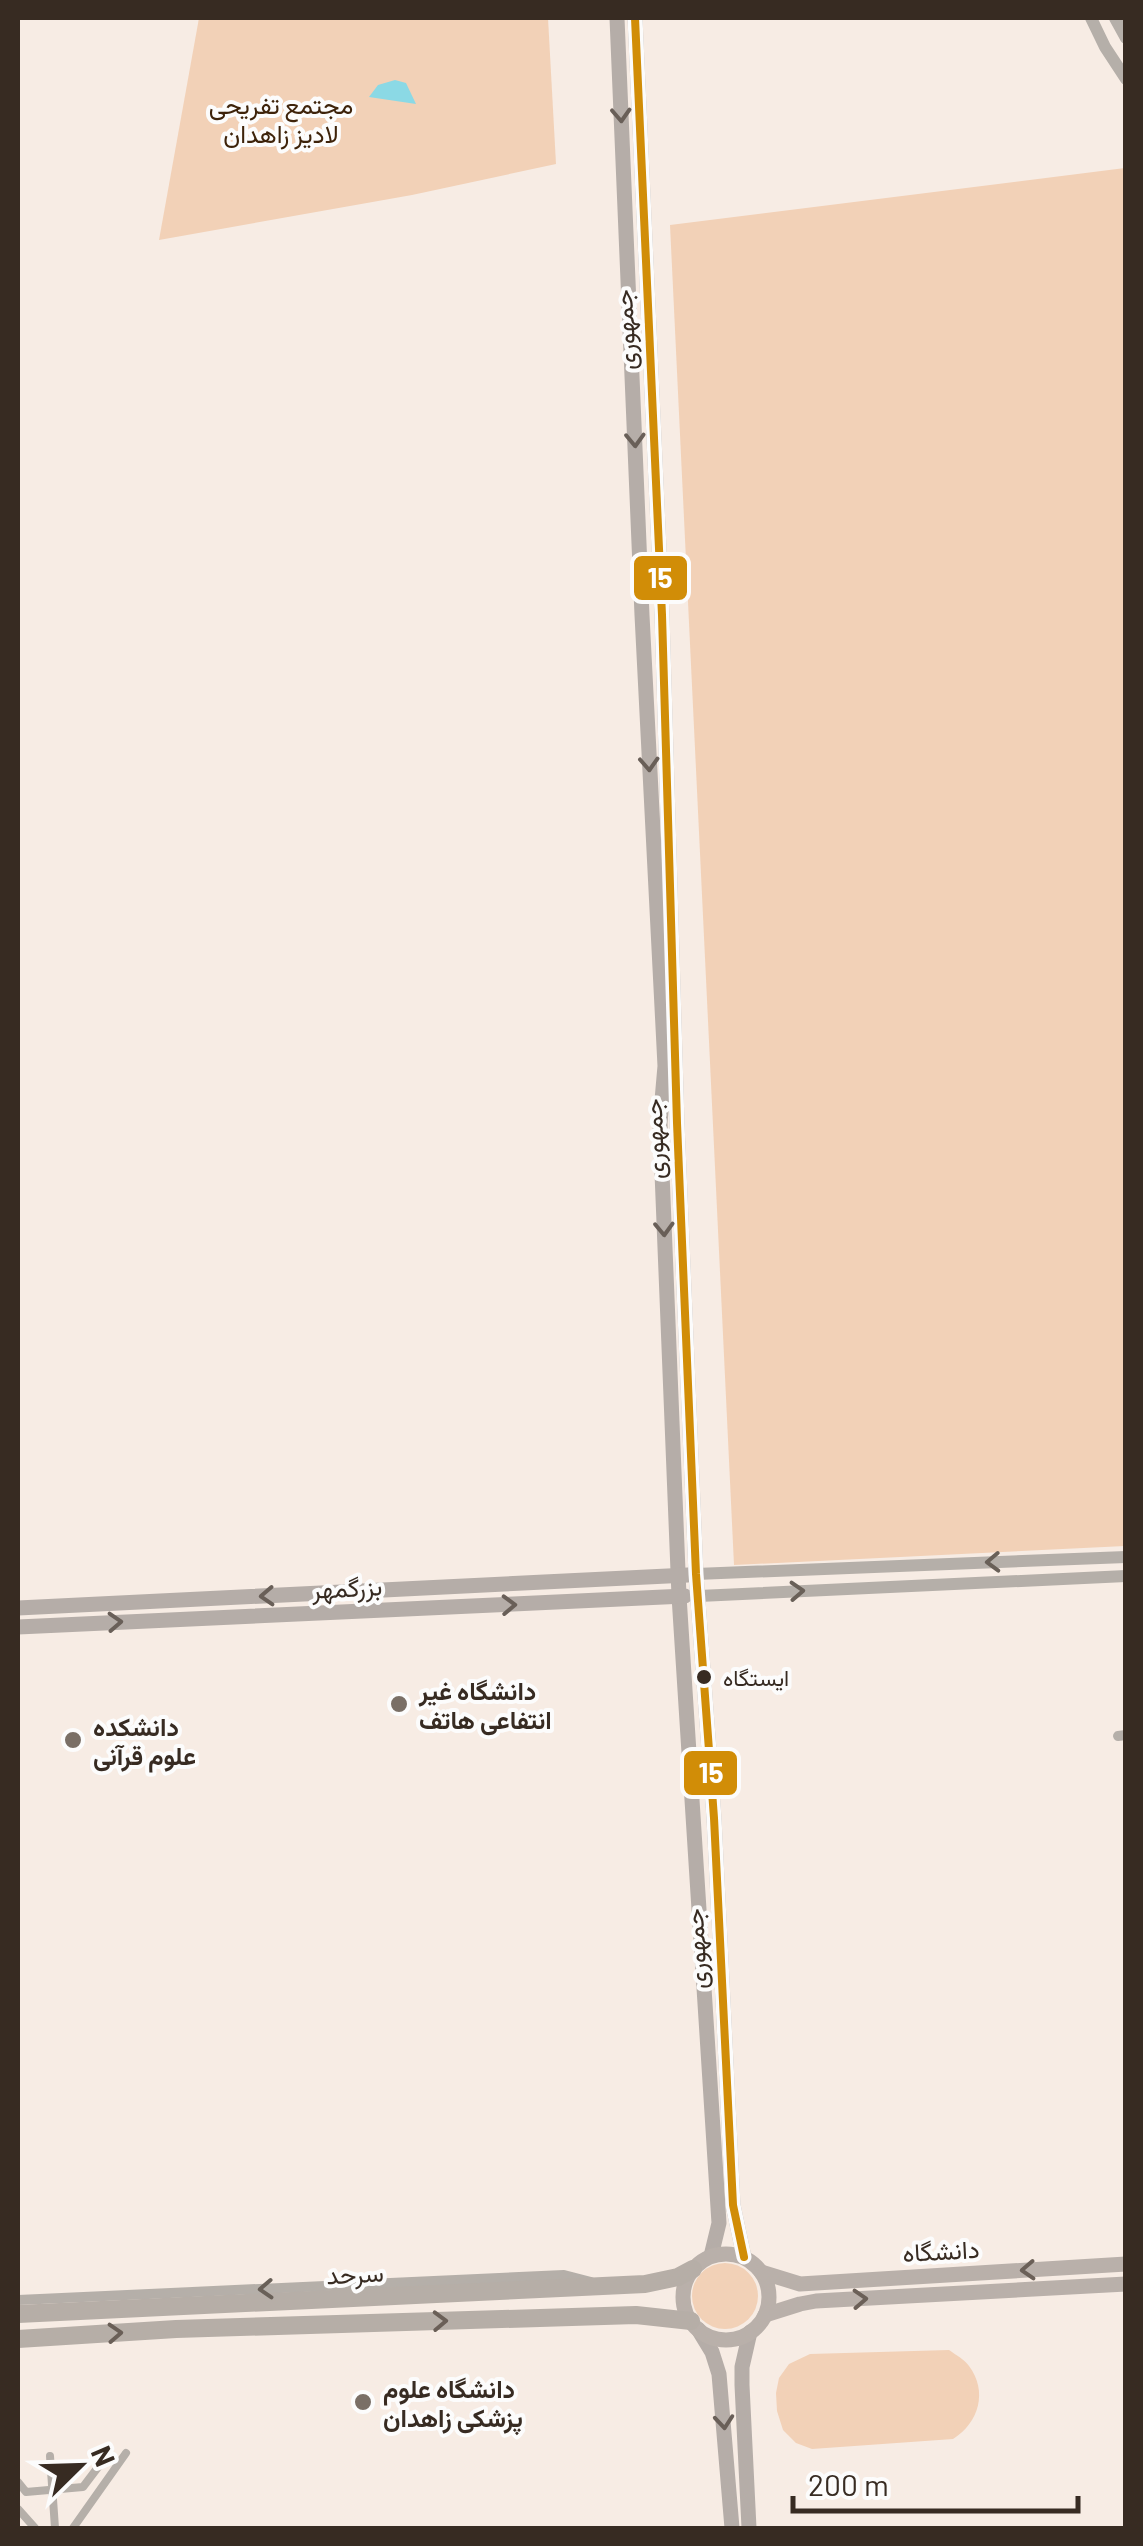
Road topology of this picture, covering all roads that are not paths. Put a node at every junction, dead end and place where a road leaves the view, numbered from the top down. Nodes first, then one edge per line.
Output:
1 (617, 18) edge
2 (635, 18) edge
3 (1091, 18) edge
4 (1116, 18) edge
5 (1126, 38) edge
6 (1126, 80) edge
7 (642, 615) junction
8 (662, 615) junction
9 (660, 1123) junction
10 (678, 1123) junction
11 (1126, 1557) edge
12 (1038, 1560) junction
13 (696, 1574) junction
14 (679, 1575) junction
15 (1126, 1576) edge
16 (1038, 1580) junction
17 (464, 1586) junction
18 (679, 1596) junction
19 (699, 1596) junction
20 (466, 1606) junction
21 (18, 1608) edge
22 (18, 1627) edge
23 (695, 1818) junction
24 (714, 1818) junction
25 (711, 2256) junction
26 (744, 2258) junction
27 (1126, 2264) edge
28 (693, 2269) junction
29 (761, 2272) junction
30 (1126, 2284) edge
31 (606, 2286) junction
32 (18, 2300) edge
33 (18, 2314) edge
34 (765, 2315) junction
35 (694, 2325) junction
36 (750, 2332) junction
37 (18, 2339) edge
38 (126, 2453) dead end
39 (108, 2454) dead end
40 (50, 2456) dead end
41 (18, 2482) edge
42 (52, 2490) junction
43 (18, 2508) edge
44 (35, 2528) edge
45 (55, 2528) edge
46 (73, 2528) edge
47 (732, 2528) edge
48 (750, 2528) edge

1 -> 7 main road, جمهوری
2 - 8 main road, جمهوری
3 - 6 street
4 - 5 street
7 - 8 main road
7 -> 9 main road, جمهوری
8 - 10 main road, جمهوری
9 - 10 main road
9 -> 14 main road, جمهوری
10 - 13 main road, جمهوری
11 - 12 street
12 -> 13 street
12 - 16 street
13 - 14 main road, بزرگمهر
13 - 19 main road, جمهوری
14 - 17 main road, بزرگمهر
14 - 18 main road, جمهوری
15 - 16 street
19 -> 16 street
17 - 20 main road
17 -> 21 main road, بزرگمهر
18 - 19 main road, بزرگمهر
20 -> 18 main road, بزرگمهر
18 - 23 main road, جمهوری
19 - 24 main road, جمهوری
22 -> 20 main road, بزرگمهر
23 - 24 main road
23 - 25 main road, جمهوری
24 - 26 main road, جمهوری
25 - 26 main road
25 - 28 main road
26 - 29 main road
27 -> 29 main road, دانشگاه
28 - 31 highway, سرحد
28 - 35 main road
29 - 34 main road
34 -> 30 main road, دانشگاه
31 -> 32 street
31 - 33 highway, سرحد
34 - 36 main road
35 - 36 main road
37 -> 35 highway, سرحد
35 -> 47 main road
36 - 48 main road
38 - 46 street
39 - 42 street
40 - 42 street
41 - 42 street
42 - 45 street
43 - 44 street

